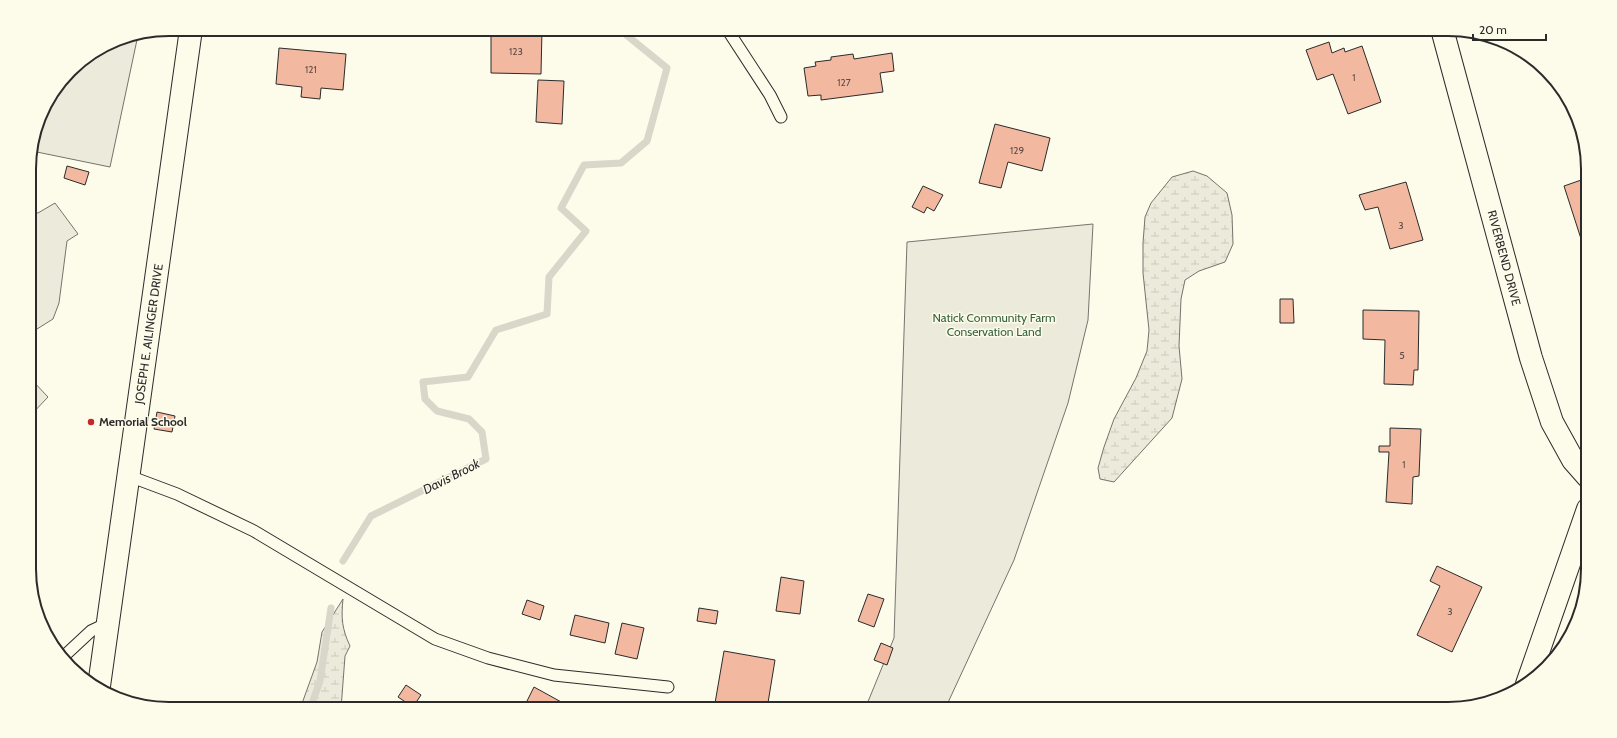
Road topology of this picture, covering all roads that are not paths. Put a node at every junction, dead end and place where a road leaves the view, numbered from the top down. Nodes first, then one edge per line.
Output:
1 (190, 36) edge
2 (730, 36) edge
3 (1444, 36) edge
4 (781, 116) dead end
5 (1581, 469) edge
6 (129, 476) junction
7 (1581, 529) edge
8 (108, 623) junction
9 (67, 653) edge
10 (1531, 673) edge
11 (100, 682) edge
12 (668, 687) dead end

1 - 6 street, JOSEPH E. AILINGER DRIVE
2 - 4 lane
3 - 5 street, RIVERBEND DRIVE
6 - 8 street, JOSEPH E. AILINGER DRIVE
6 - 12 lane
7 - 10 street
8 - 9 lane
8 - 11 street, JOSEPH E. AILINGER DRIVE

